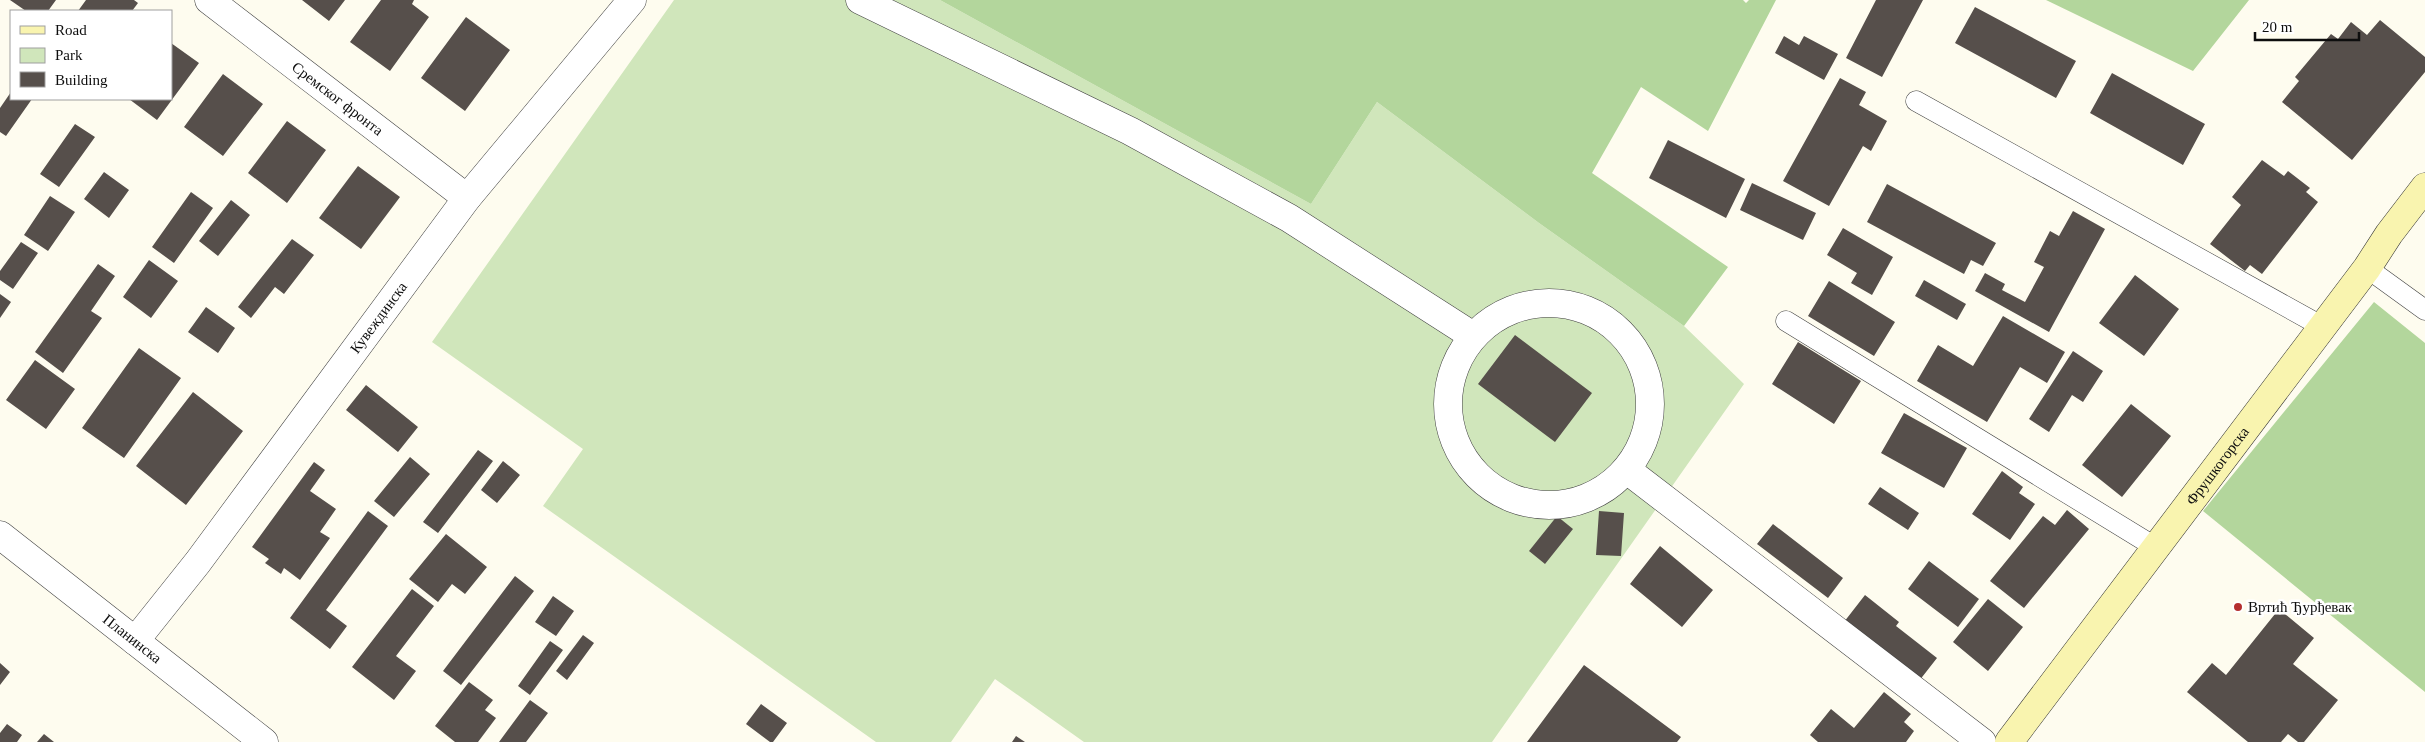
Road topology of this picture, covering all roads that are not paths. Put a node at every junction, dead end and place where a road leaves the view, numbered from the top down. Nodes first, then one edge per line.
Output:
1 (209, 0) edge
2 (632, 0) edge
3 (860, 0) edge
4 (1916, 101) dead end
5 (2425, 187) edge
6 (467, 198) junction
7 (2368, 268) junction
8 (2425, 310) edge
9 (1786, 322) dead end
10 (2322, 327) junction
11 (1473, 336) junction
12 (1627, 470) junction
13 (0, 535) edge
14 (2155, 547) junction
15 (135, 641) junction
16 (264, 742) edge
17 (1982, 742) edge
18 (2008, 742) edge

1 - 6 street, Сремског фронта
2 - 6 street, Кувеждинска
3 - 11 street
4 - 10 lane
5 - 7 street, Фрушкогорска
6 - 15 street, Кувеждинска
7 - 8 lane
7 - 10 street, Фрушкогорска
9 - 14 lane
10 - 14 street, Фрушкогорска
11 - 12 street
11 - 12 street
12 - 17 street
13 - 15 street, Планинска
14 - 18 street, Фрушкогорска
15 - 16 street, Планинска

